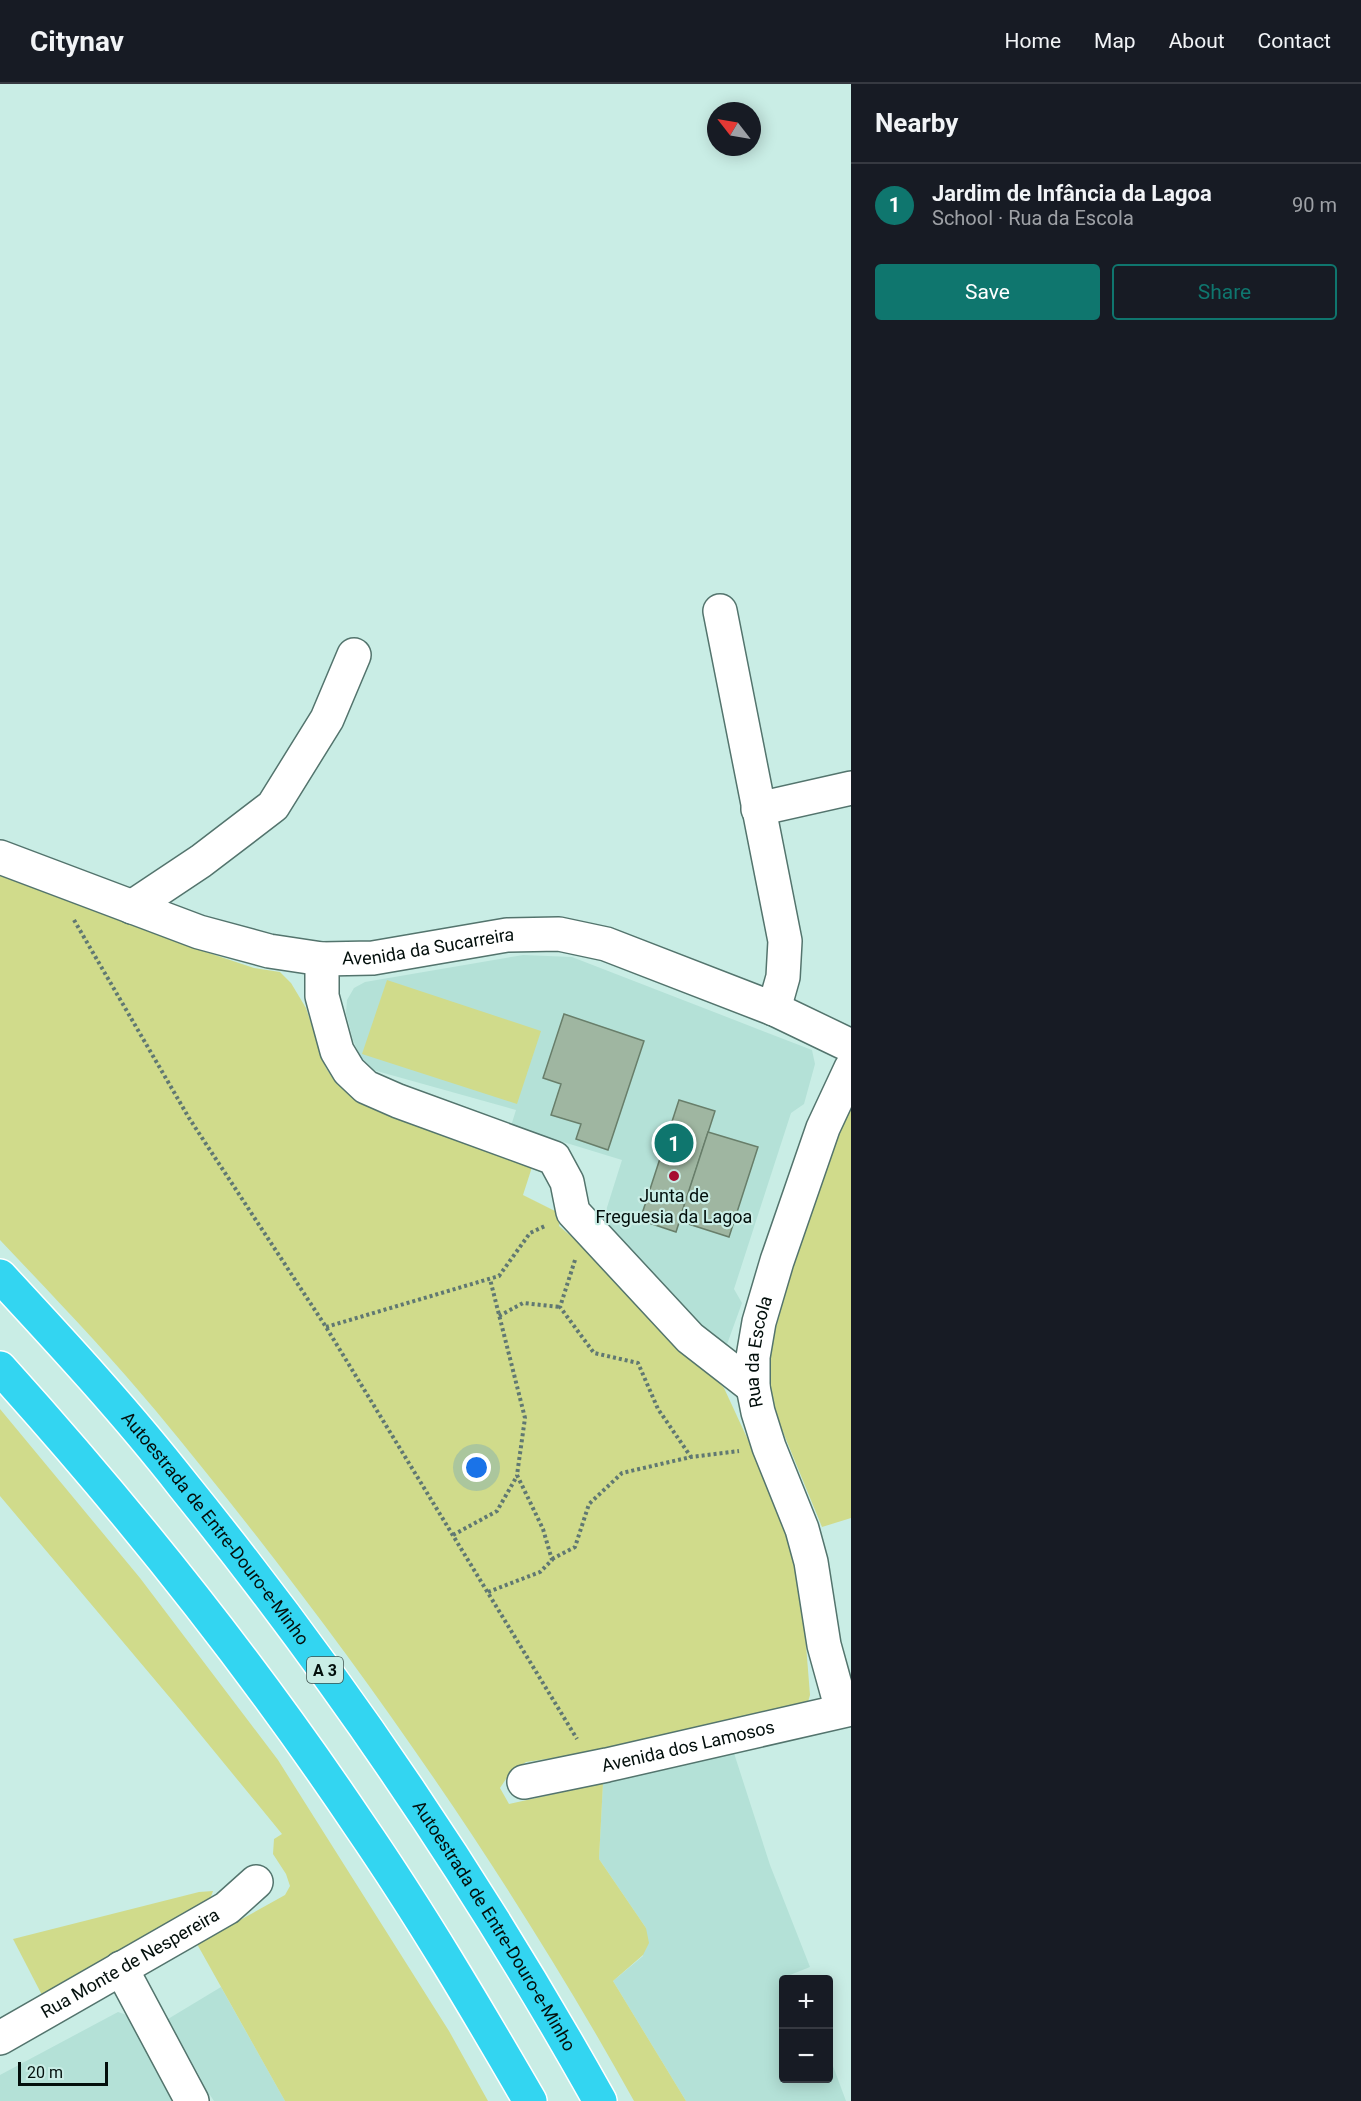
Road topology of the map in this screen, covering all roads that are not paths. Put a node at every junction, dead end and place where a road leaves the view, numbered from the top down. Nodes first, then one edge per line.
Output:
1 (720, 611) dead end
2 (354, 655) dead end
3 (851, 788) edge
4 (758, 809) junction
5 (0, 857) edge
6 (132, 907) junction
7 (322, 959) junction
8 (774, 1009) junction
9 (851, 1046) edge
10 (851, 1068) edge
11 (0, 1276) edge
12 (0, 1368) edge
13 (753, 1387) junction
14 (847, 1710) edge
15 (524, 1782) dead end
16 (256, 1882) dead end
17 (121, 1968) junction
18 (0, 2038) edge
19 (192, 2101) edge
20 (530, 2101) edge
21 (600, 2101) edge

1 - 4 street
2 - 6 street
3 - 4 street
4 - 8 street
5 - 6 street, Avenida da Sucarreira
6 - 7 street, Avenida da Sucarreira
7 - 8 street, Avenida da Sucarreira
7 - 13 street
8 - 9 street, Avenida da Sucarreira
10 - 13 street, Rua da Escola
11 - 21 highway, Autoestrada de Entre-Douro-e-Minho / A 3
12 - 20 highway
13 - 14 street, Rua da Escola
14 - 15 street, Avenida dos Lamosos
16 - 17 street, Rua Monte de Nespereira
17 - 18 street, Rua Monte de Nespereira
17 - 19 street

